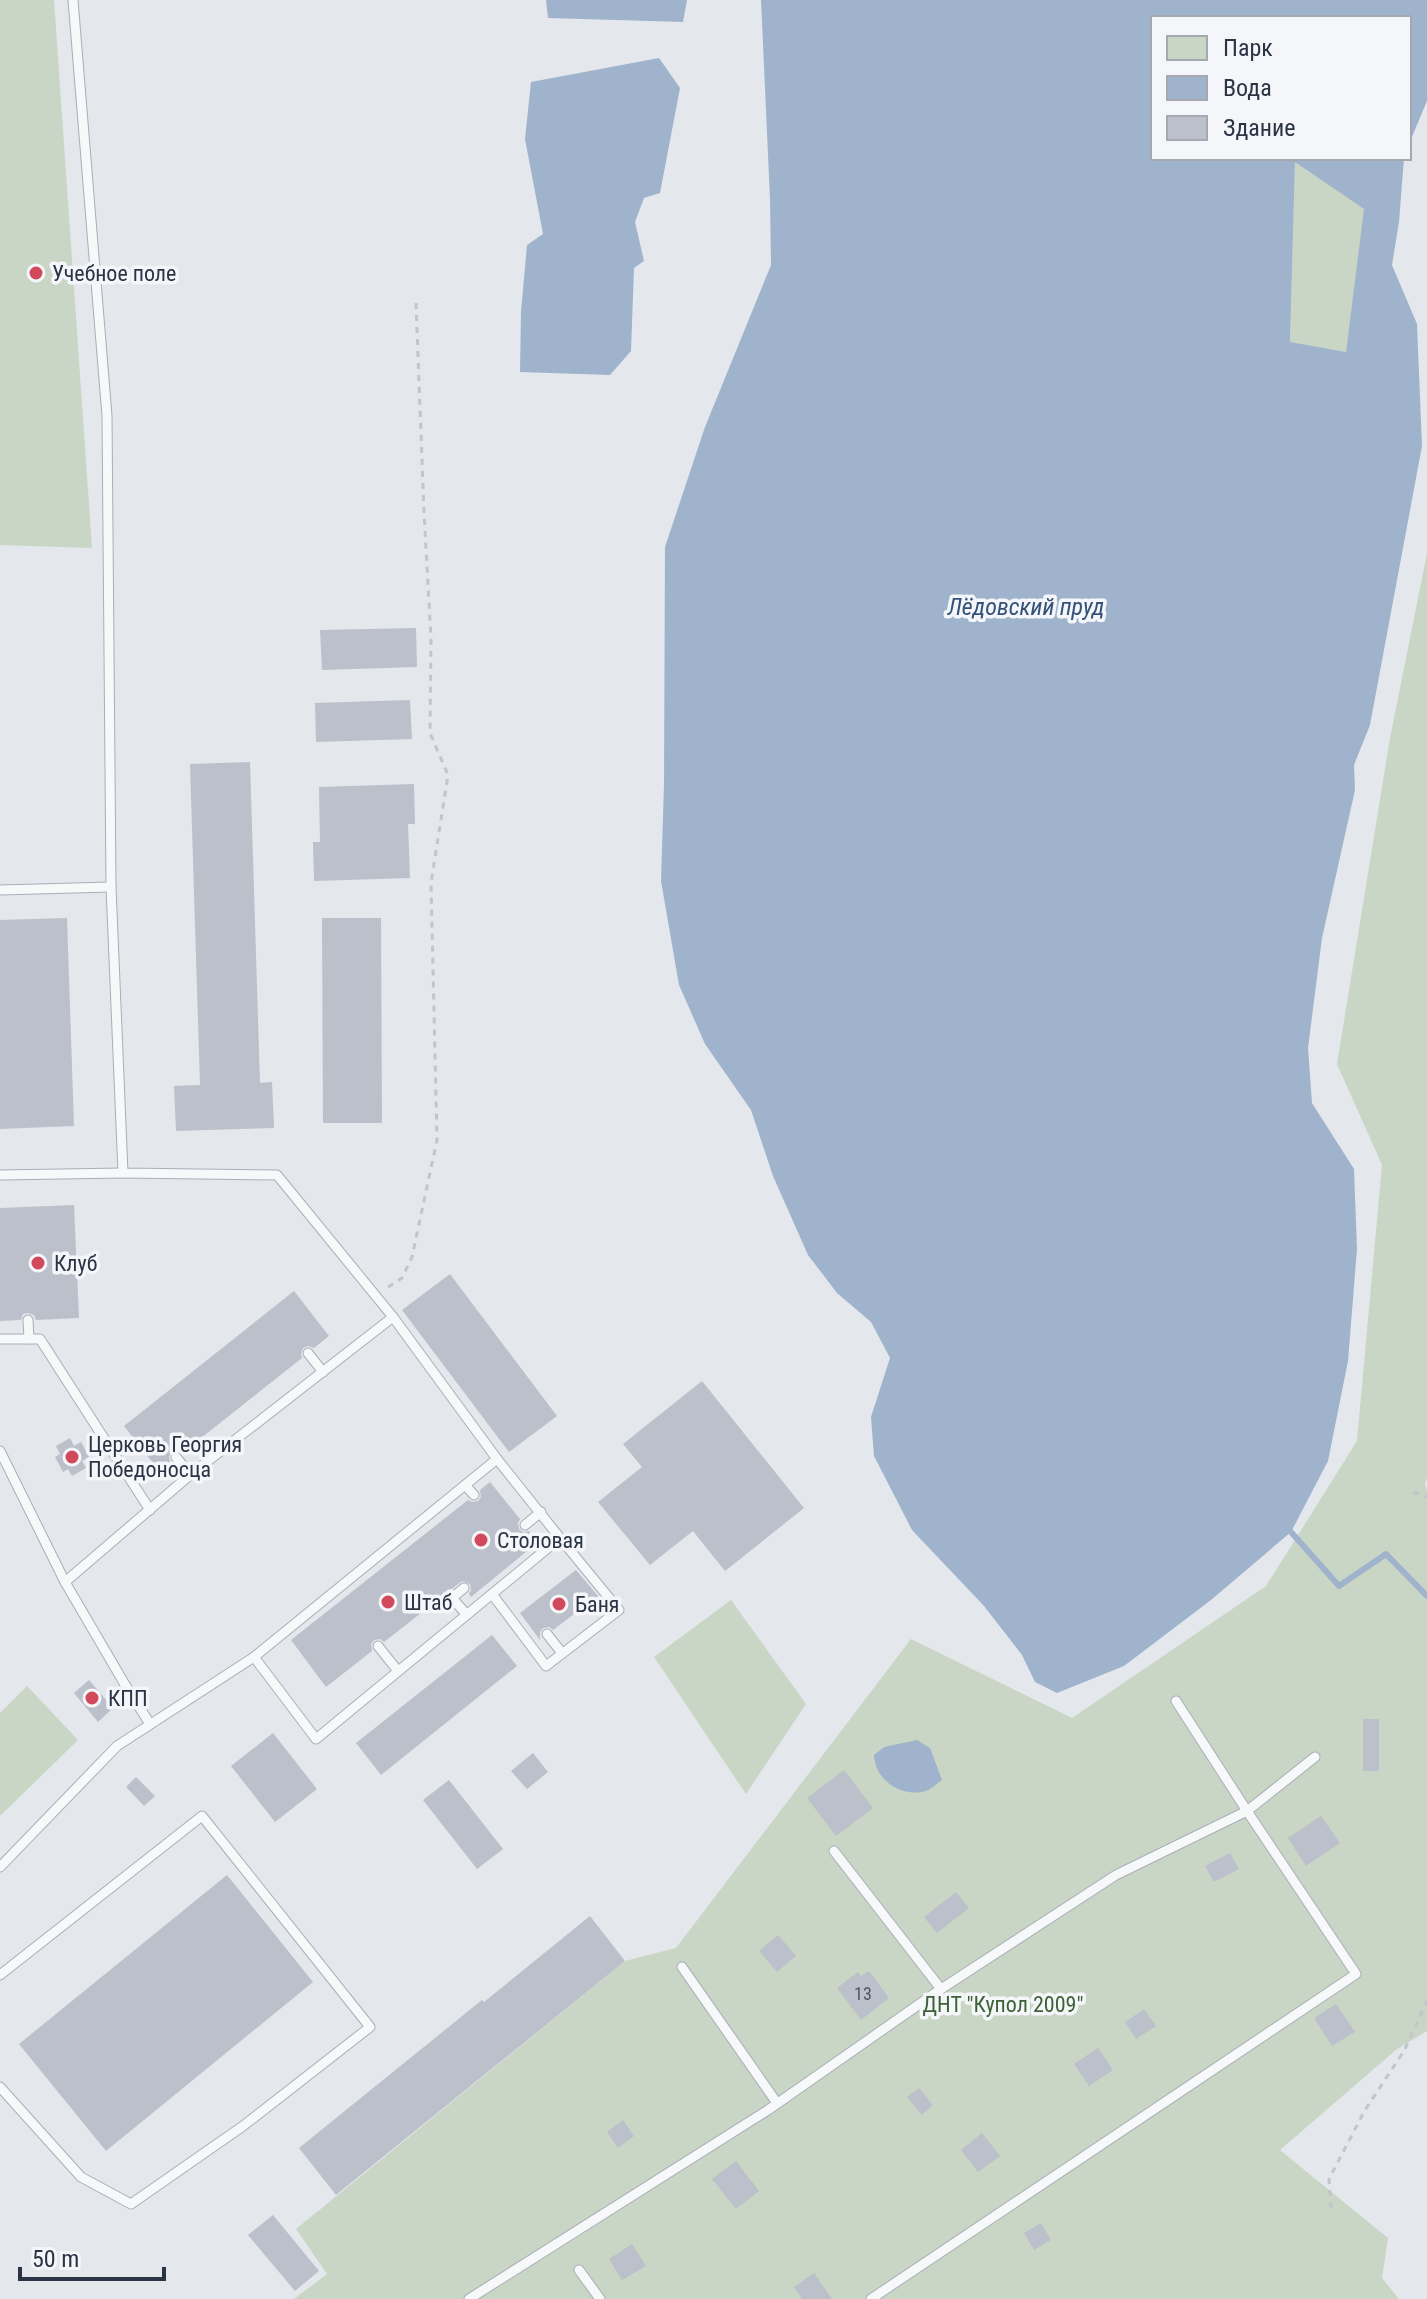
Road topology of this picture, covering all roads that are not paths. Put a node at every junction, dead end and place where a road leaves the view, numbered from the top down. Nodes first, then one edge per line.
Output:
1 (73, 0) edge
2 (111, 887) junction
3 (0, 890) edge
4 (123, 1173) junction
5 (0, 1175) edge
6 (393, 1317) junction
7 (28, 1320) dead end
8 (0, 1339) edge
9 (29, 1339) junction
10 (308, 1353) dead end
11 (323, 1372) junction
12 (0, 1451) edge
13 (176, 1457) dead end
14 (497, 1459) junction
15 (190, 1475) junction
16 (465, 1485) junction
17 (474, 1495) dead end
18 (150, 1510) junction
19 (541, 1512) junction
20 (525, 1525) dead end
21 (560, 1538) junction
22 (65, 1582) junction
23 (464, 1588) dead end
24 (492, 1594) junction
25 (467, 1615) junction
26 (547, 1634) dead end
27 (378, 1646) dead end
28 (562, 1653) junction
29 (254, 1657) junction
30 (398, 1671) junction
31 (1176, 1701) dead end
32 (150, 1724) junction
33 (1315, 1757) dead end
34 (1247, 1811) junction
35 (834, 1851) dead end
36 (0, 1867) edge
37 (682, 1967) dead end
38 (0, 1975) edge
39 (941, 1989) junction
40 (0, 2087) edge
41 (777, 2103) junction
42 (579, 2270) dead end
43 (469, 2299) edge
44 (600, 2299) edge
45 (871, 2299) edge

1 - 2 lane
2 - 3 lane
2 - 4 lane
4 - 5 lane
4 - 6 lane
6 - 11 lane
6 - 14 lane
7 - 9 lane
8 - 9 lane
9 - 18 lane
10 - 11 lane
11 - 15 lane
12 - 22 lane
13 - 15 lane
14 - 16 lane
14 - 19 lane
15 - 18 lane
16 - 17 lane
16 - 29 lane
18 - 22 lane
19 - 20 lane
19 - 21 lane
21 - 24 lane
21 - 28 lane
22 - 32 lane
23 - 25 lane
24 - 25 lane
24 - 28 lane
25 - 30 lane
26 - 28 lane
27 - 30 lane
29 - 30 lane
29 - 32 lane
31 - 34 lane
32 - 36 lane
33 - 34 lane
34 - 39 lane
34 - 45 lane
35 - 39 lane
37 - 41 lane
38 - 40 lane
39 - 41 lane
41 - 43 lane
42 - 44 lane

